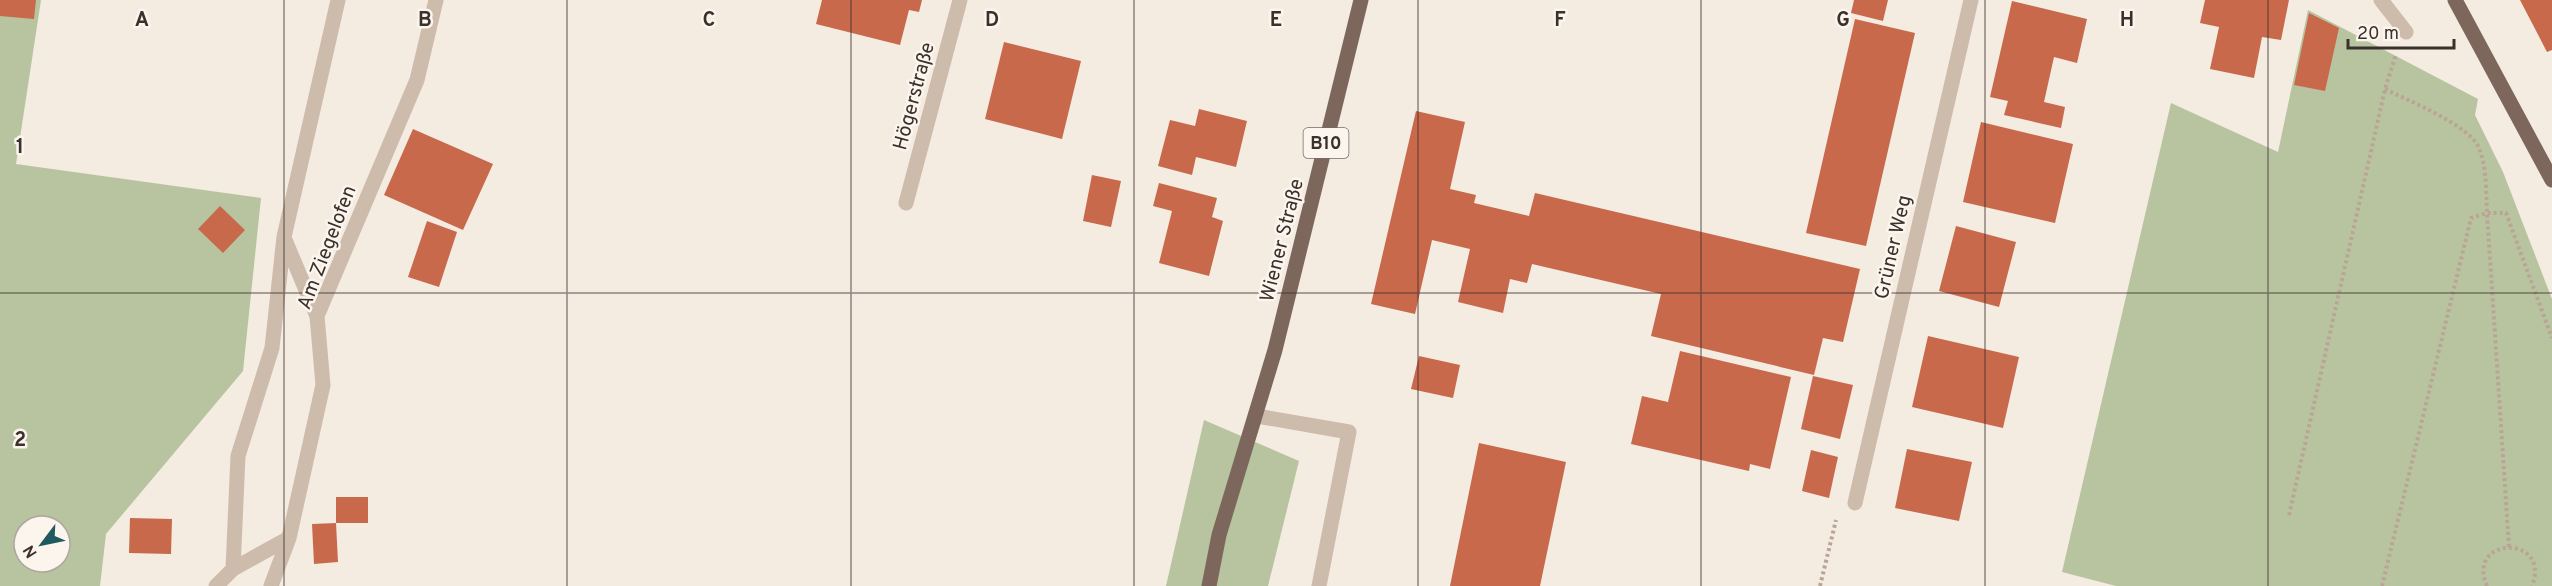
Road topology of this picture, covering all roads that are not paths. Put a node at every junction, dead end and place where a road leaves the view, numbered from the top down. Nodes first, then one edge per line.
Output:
1 (338, 0) edge
2 (436, 0) edge
3 (960, 0) edge
4 (1361, 0) edge
5 (1971, 0) edge
6 (2381, 0) edge
7 (2456, 0) edge
8 (2406, 32) road end
9 (2552, 180) edge
10 (906, 203) dead end
11 (284, 237) junction
12 (317, 316) junction
13 (1257, 416) junction
14 (1855, 503) road end
15 (289, 538) junction
16 (232, 569) junction
17 (216, 586) edge
18 (271, 586) edge
19 (1209, 586) edge
20 (1318, 586) edge

1 - 11 street, Am Ziegelofen
2 - 12 street, Am Ziegelofen
3 - 10 street, Högerstraße
4 - 13 main road, Wiener Straße / B10
5 - 14 street, Grüner Weg
6 - 8 street
7 - 9 main road
11 - 12 street
11 - 16 street, Am Ziegelofen
12 - 15 street, Am Ziegelofen
13 - 19 main road, B10
13 - 20 street
15 - 16 street
15 - 18 street, Am Ziegelofen
16 - 17 street

